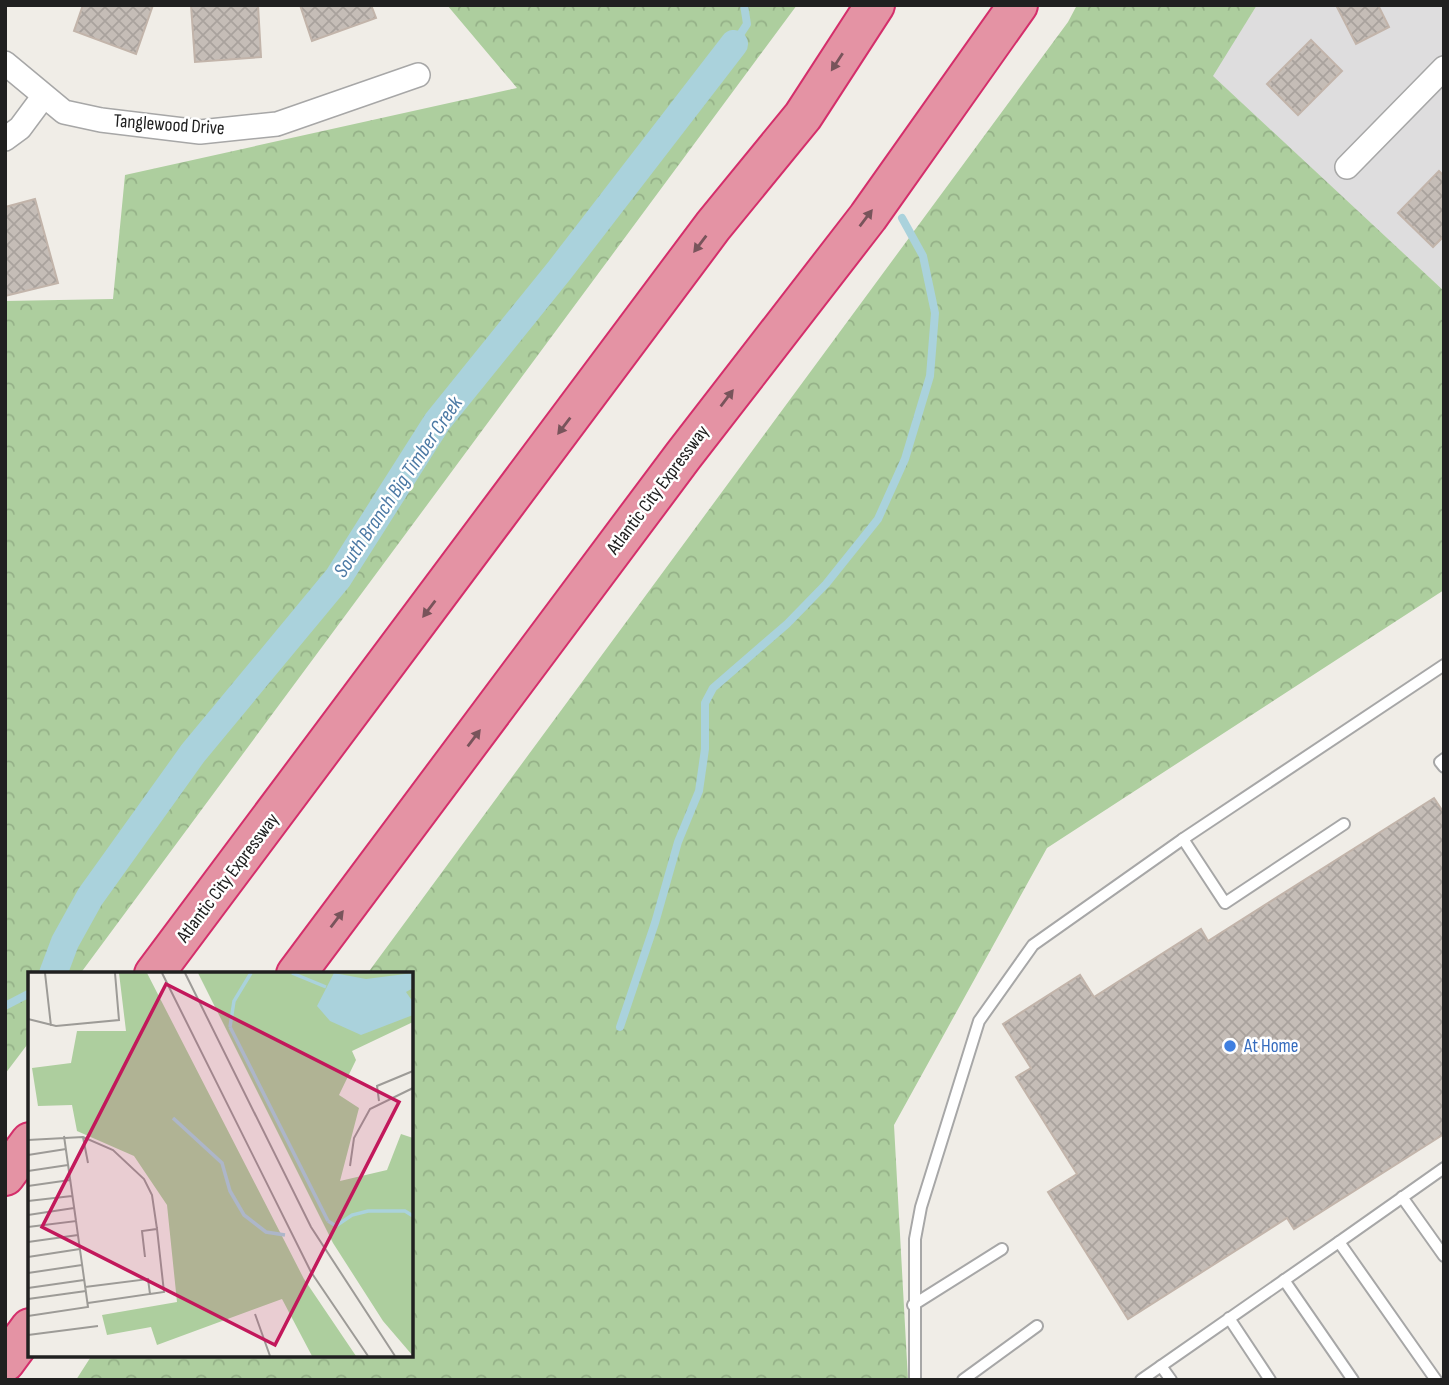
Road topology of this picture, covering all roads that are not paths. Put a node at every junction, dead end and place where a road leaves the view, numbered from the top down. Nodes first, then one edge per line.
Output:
1 (874, 5) edge
2 (1018, 5) edge
3 (5, 63) edge
4 (1444, 68) edge
5 (418, 75) dead end
6 (43, 97) junction
7 (5, 139) edge
8 (1347, 167) dead end
9 (1444, 665) edge
10 (1444, 759) edge
11 (1444, 767) edge
12 (1344, 824) dead end
13 (1183, 839) junction
14 (156, 972) edge
15 (297, 972) edge
16 (28, 1145) edge
17 (1444, 1168) edge
18 (5, 1176) edge
19 (1402, 1197) junction
20 (1339, 1241) junction
21 (1002, 1249) dead end
22 (1444, 1256) edge
23 (1284, 1280) junction
24 (913, 1305) junction
25 (1229, 1318) junction
26 (1037, 1326) dead end
27 (28, 1331) edge
28 (5, 1362) edge
29 (1161, 1366) junction
30 (915, 1380) edge
31 (963, 1380) edge
32 (1141, 1380) edge
33 (1171, 1380) edge
34 (1270, 1380) edge
35 (1353, 1380) edge
36 (1436, 1380) edge

1 -> 14 highway, Atlantic City Expressway
15 -> 2 highway, Atlantic City Expressway
3 - 6 street, Tanglewood Drive
4 - 8 street
5 - 6 street, Tanglewood Drive
6 - 7 street
9 - 13 lane
10 - 11 lane
12 - 13 lane
13 - 24 lane
16 - 18 highway
17 - 19 lane
19 - 20 lane
19 - 22 lane
20 - 23 lane
20 - 36 lane
21 - 24 lane
23 - 25 lane
23 - 35 lane
24 - 30 lane
25 - 29 lane
25 - 34 lane
26 - 31 lane
27 - 28 highway
29 - 32 lane
29 - 33 lane

